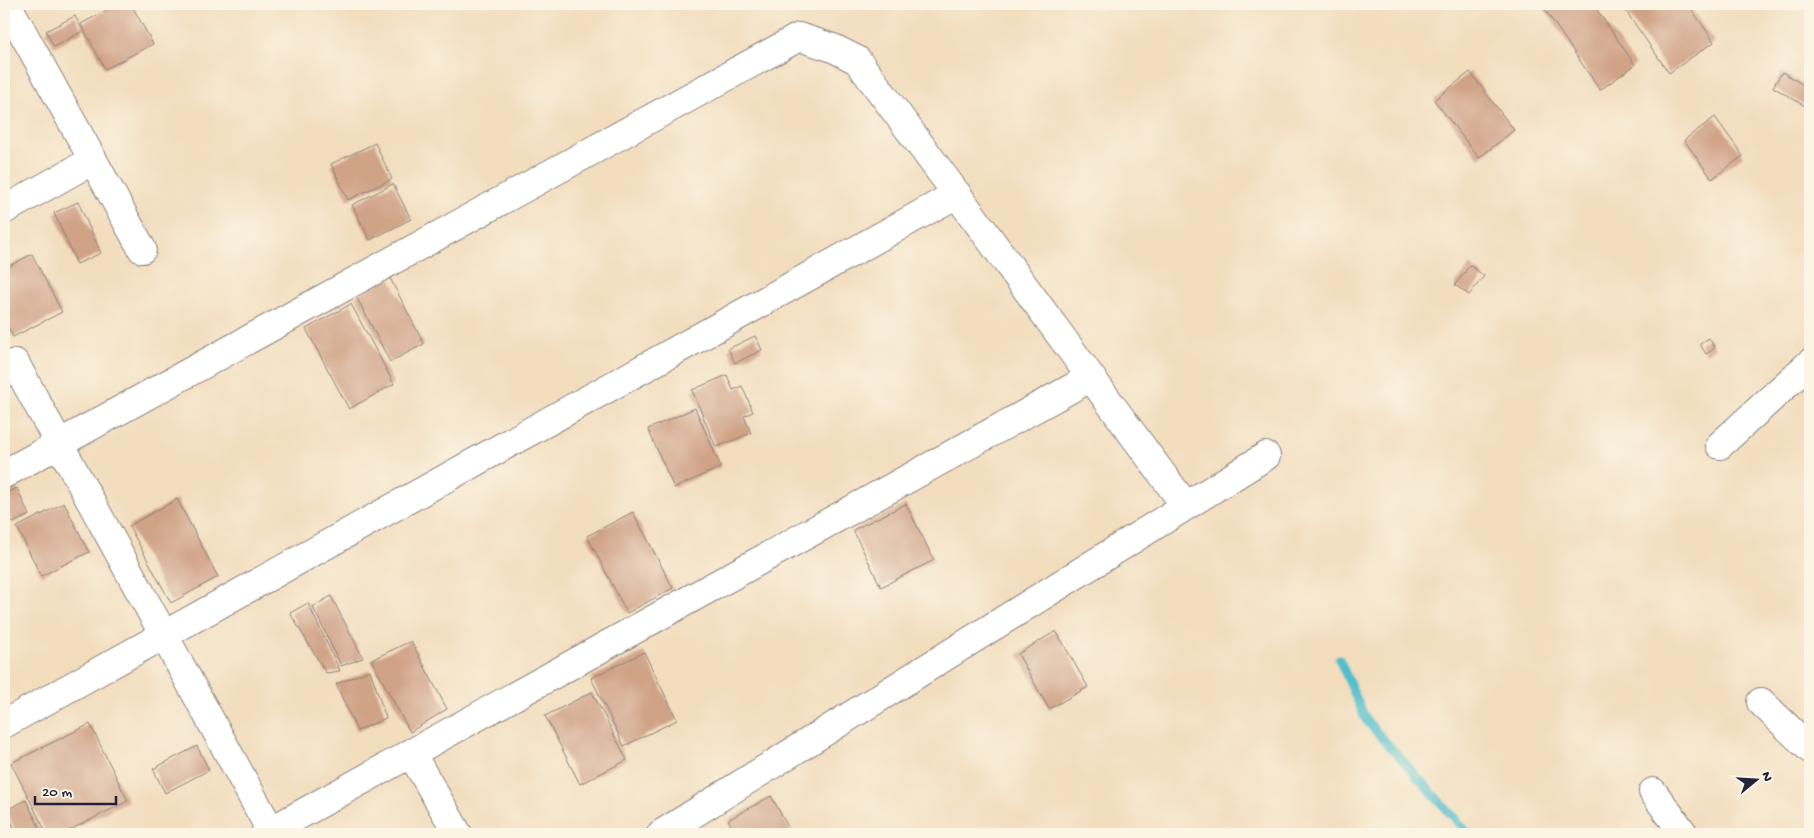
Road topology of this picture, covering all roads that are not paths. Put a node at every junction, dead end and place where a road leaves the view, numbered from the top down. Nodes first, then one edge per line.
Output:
1 (7, 4) edge
2 (93, 160) junction
3 (957, 194) junction
4 (4, 210) edge
5 (142, 249) dead end
6 (15, 363) dead end
7 (1810, 363) edge
8 (1090, 378) junction
9 (60, 443) junction
10 (1720, 445) dead end
11 (1266, 456) dead end
12 (4, 474) edge
13 (1185, 505) junction
14 (164, 635) junction
15 (1761, 702) dead end
16 (4, 724) edge
17 (1810, 749) edge
18 (412, 753) junction
19 (1653, 792) dead end
20 (268, 833) edge
21 (458, 834) edge
22 (661, 834) edge
23 (1684, 834) edge

1 - 2 street
2 - 4 street
2 - 5 street
3 - 8 street
3 - 9 street
3 - 14 street
6 - 9 street
7 - 10 street
8 - 13 street
8 - 18 street
9 - 12 street
9 - 14 street
11 - 13 street
13 - 22 street
14 - 16 street
14 - 20 street
15 - 17 street
18 - 20 street
18 - 21 street
19 - 23 street

